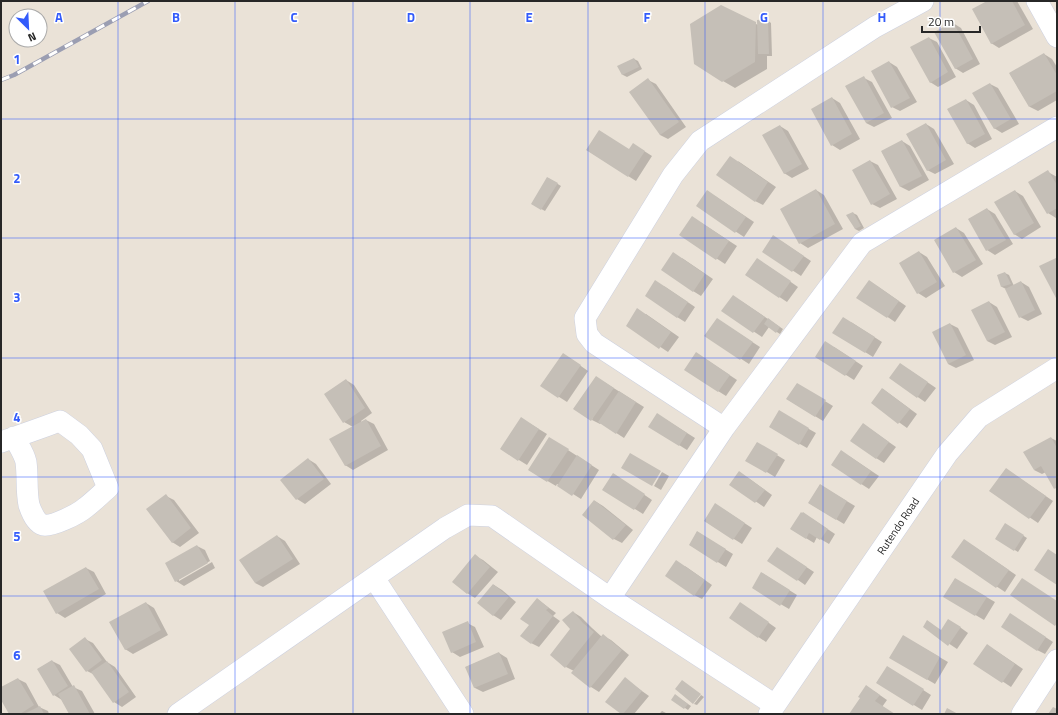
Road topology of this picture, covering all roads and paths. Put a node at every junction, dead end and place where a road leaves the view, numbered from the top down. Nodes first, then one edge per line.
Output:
1 (922, 1) edge
2 (1037, 1) edge
3 (1057, 37) edge
4 (1057, 127) edge
5 (1057, 368) edge
6 (724, 428) junction
7 (7, 440) edge
8 (374, 578) junction
9 (610, 598) junction
10 (1057, 660) edge
11 (772, 709) edge
12 (178, 714) edge
13 (463, 714) edge
14 (1022, 714) edge

1 - 6 street
2 - 3 street
4 - 6 street
5 - 11 street, Rutendo Road
6 - 9 street
7 - 7 street
8 - 9 street
8 - 12 street
8 - 13 street
9 - 11 street
10 - 14 street

